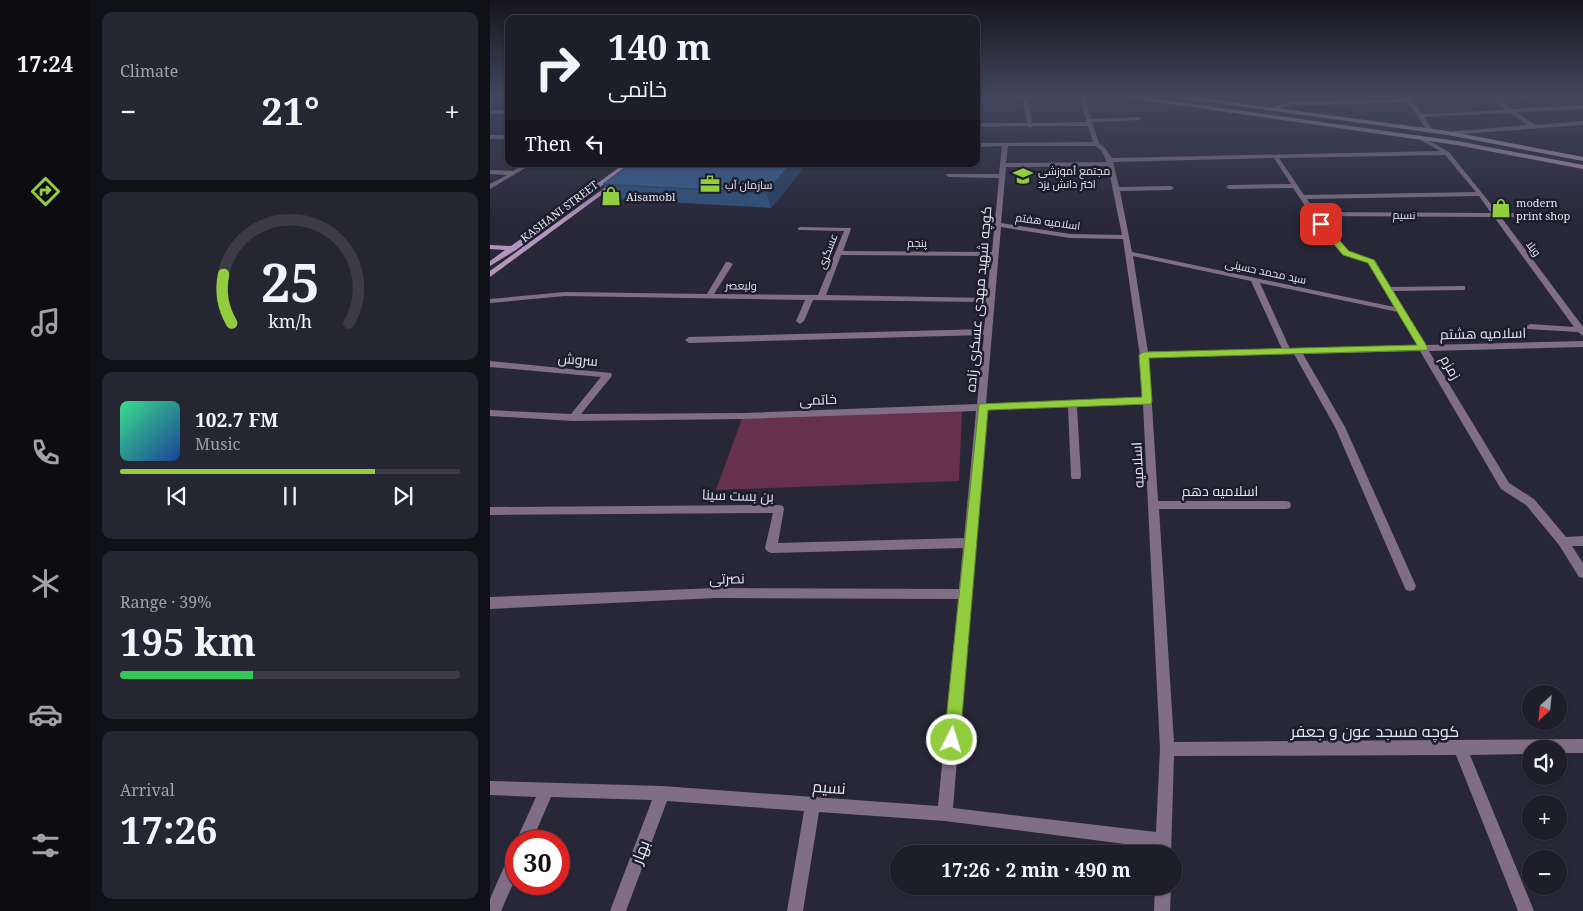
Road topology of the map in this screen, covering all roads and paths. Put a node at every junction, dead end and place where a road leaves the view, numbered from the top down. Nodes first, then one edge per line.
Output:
1 (1094, 140) edge
2 (1423, 140) edge
3 (1435, 140) edge
4 (1482, 140) edge
5 (1457, 143) junction
6 (1096, 144) junction
7 (980, 145) edge
8 (1005, 145) junction
9 (1447, 153) junction
10 (1275, 156) junction
11 (1583, 159) edge
12 (1110, 162) junction
13 (1004, 165) junction
14 (1583, 166) edge
15 (524, 167) edge
16 (630, 167) edge
17 (490, 172) edge
18 (514, 173) junction
19 (949, 175) dead end
20 (1003, 176) junction
21 (1295, 186) junction
22 (490, 187) edge
23 (1229, 187) dead end
24 (1170, 188) dead end
25 (1116, 189) junction
26 (1481, 194) junction
27 (1303, 197) junction
28 (1314, 214) junction
29 (1494, 214) junction
30 (1538, 215) dead end
31 (998, 224) junction
32 (800, 229) dead end
33 (1126, 237) junction
34 (490, 247) edge
35 (511, 248) junction
36 (527, 250) junction
37 (838, 253) junction
38 (1128, 253) junction
39 (995, 254) junction
40 (490, 264) edge
41 (729, 264) dead end
42 (490, 275) edge
43 (1255, 281) junction
44 (1462, 288) dead end
45 (1387, 289) junction
46 (709, 296) junction
47 (810, 298) junction
48 (821, 298) junction
49 (991, 300) junction
50 (490, 301) edge
51 (1399, 310) junction
52 (800, 320) dead end
53 (1530, 327) dead end
54 (1582, 331) edge
55 (988, 332) junction
56 (689, 340) dead end
57 (1583, 344) edge
58 (1424, 348) junction
59 (1292, 351) junction
60 (1144, 355) junction
61 (490, 364) edge
62 (1147, 401) junction
63 (1072, 404) junction
64 (983, 406) junction
65 (490, 413) edge
66 (573, 418) junction
67 (1076, 476) dead end
68 (1153, 505) junction
69 (1286, 505) dead end
70 (490, 511) edge
71 (1583, 541) edge
72 (1564, 542) junction
73 (969, 543) junction
74 (1583, 573) edge
75 (1410, 586) dead end
76 (965, 594) junction
77 (490, 603) edge
78 (1583, 746) edge
79 (1166, 748) junction
80 (1460, 748) junction
81 (490, 788) edge
82 (547, 789) junction
83 (662, 793) junction
84 (813, 803) junction
85 (945, 814) junction
86 (529, 830) edge
87 (1145, 845) edge
88 (1164, 845) edge
89 (505, 886) edge
90 (1162, 895) edge
91 (494, 911) edge
92 (618, 911) edge
93 (795, 911) edge
94 (1162, 911) edge
95 (1526, 911) edge

1 - 6 street, اسلامیه
2 - 9 street, ویلا
3 - 5 main road
4 - 11 main road
5 - 9 street
5 - 14 main road
6 - 8 street
6 - 12 street, اسلامیه
7 - 8 street
8 - 13 street, کوچه شهید مهدی عسکری زاده
9 - 10 street
9 - 26 street, ویلا
10 - 12 street
10 - 21 street, زمزم
12 - 13 street
12 - 25 street, اسلامیه
13 - 20 street, کوچه شهید مهدی عسکری زاده
15 - 18 street
16 - 35 main road, KASHANI STREET
16 - 36 main road, KASHANI STREET
17 - 18 street
18 - 22 street
19 - 20 street
20 - 31 street, کوچه شهید مهدی عسکری زاده
21 - 23 street
21 - 27 street, زمزم
24 - 25 street
25 - 33 street, اسلامیه
26 - 27 street
26 - 29 street, ویلا
27 - 28 street, زمزم
28 - 29 street, نسیم
28 - 45 street, زمزم
29 - 30 street, نسیم
29 - 54 street, ویلا
31 - 33 street, اسلامیه هفتم
31 - 39 street, کوچه شهید مهدی عسکری زاده
32 - 37 street, عسگری
33 - 38 street, اسلامیه
34 - 35 main road
35 - 36 main road
35 - 40 main road, KASHANI STREET
36 - 42 main road, KASHANI STREET
37 - 39 street, پنجم
37 - 48 street, عسگری
38 - 43 street, سید محمد حسینی
38 - 60 street, اسلامیه
39 - 49 street, کوچه شهید مهدی عسکری زاده
41 - 46 street
43 - 51 street, سید محمد حسینی
43 - 59 street
44 - 45 street
45 - 51 street, زمزم
46 - 47 street, ولیعصر
46 - 50 street, ولیعصر
47 - 48 street, ولیعصر
47 - 52 street
48 - 49 street, ولیعصر
49 - 55 street, کوچه شهید مهدی عسکری زاده
51 - 58 street, زمزم
53 - 54 street
55 - 56 street
55 - 64 street, کوچه شهید مهدی عسکری زاده
57 - 58 street, اسلامیه هشتم
58 - 59 street, اسلامیه هشتم
58 - 72 street, زمزم
59 - 60 street, اسلامیه هشتم
59 - 75 street
60 - 62 street, اسلامیه
61 - 66 street, سروش
62 - 63 street, خاتمی
62 - 68 street, اسلامیه
63 - 64 street, خاتمی
63 - 67 street
64 - 66 street, خاتمی
64 - 73 street, کوچه شهید مهدی عسکری زاده
65 - 66 street, خاتمی
68 - 69 street, اسلامیه دهم
68 - 79 street, اسلامیه
70 - 73 street, بن بست سینا
71 - 72 street
72 - 74 street, زمزم
73 - 76 street, کوچه شهید مهدی عسکری زاده
76 - 77 street, نصرتی
76 - 85 street, کوچه شهید مهدی عسکری زاده
78 - 80 street, کوچه مسجد عون و جعفر
79 - 80 street, کوچه مسجد عون و جعفر
79 - 88 street, اسلامیه
80 - 95 street
81 - 82 street, نسیم
82 - 83 street, نسیم
82 - 86 street
83 - 84 street, نسیم
83 - 92 street, بهار
84 - 85 street, نسیم
84 - 93 street
85 - 87 street, نسیم
89 - 91 street
90 - 94 street

